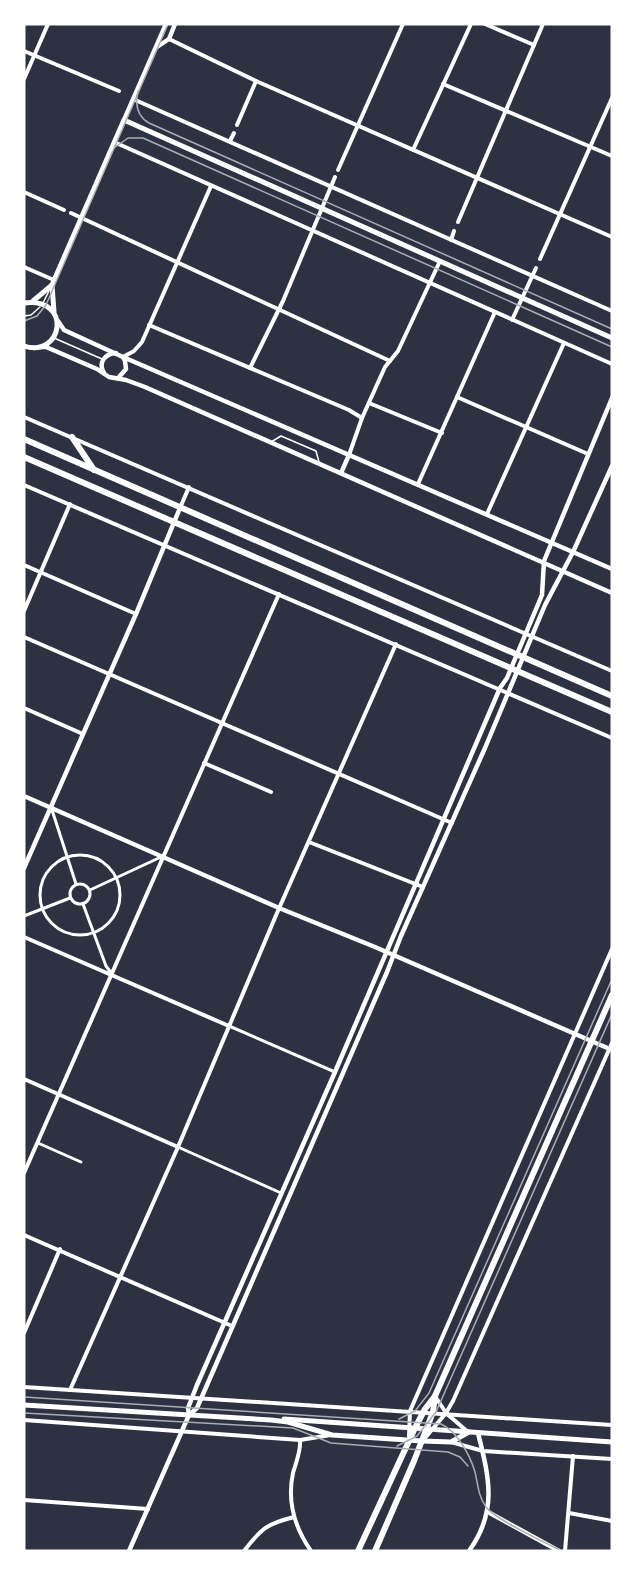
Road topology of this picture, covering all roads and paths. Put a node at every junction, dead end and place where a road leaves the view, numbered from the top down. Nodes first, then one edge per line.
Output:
1 (48, 24) edge
2 (166, 24) edge
3 (175, 24) edge
4 (403, 24) edge
5 (471, 24) edge
6 (485, 24) edge
7 (543, 24) edge
8 (169, 39) junction
9 (534, 45) junction
10 (155, 49) junction
11 (24, 51) edge
12 (32, 55) junction
13 (24, 80) edge
14 (256, 81) junction
15 (443, 84) junction
16 (119, 90) dead end
17 (612, 98) edge
18 (133, 99) junction
19 (505, 110) junction
20 (124, 120) junction
21 (237, 125) dead end
22 (358, 125) junction
23 (234, 133) dead end
24 (230, 141) junction
25 (114, 142) junction
26 (589, 146) junction
27 (414, 150) junction
28 (612, 156) edge
29 (338, 170) dead end
30 (335, 177) dead end
31 (477, 178) junction
32 (211, 186) junction
33 (331, 186) junction
34 (24, 192) edge
35 (322, 209) junction
36 (64, 210) dead end
37 (71, 213) dead end
38 (560, 214) junction
39 (81, 218) junction
40 (458, 222) dead end
41 (313, 231) junction
42 (454, 231) dead end
43 (612, 237) edge
44 (451, 240) junction
45 (540, 260) dead end
46 (440, 261) junction
47 (176, 262) junction
48 (24, 267) edge
49 (536, 268) dead end
50 (532, 276) junction
51 (53, 282) junction
52 (430, 283) junction
53 (522, 298) junction
54 (26, 303) edge
55 (43, 303) junction
56 (278, 309) junction
57 (612, 311) edge
58 (495, 312) junction
59 (55, 314) junction
60 (24, 316) edge
61 (512, 320) junction
62 (149, 325) junction
63 (54, 337) junction
64 (612, 338) edge
65 (564, 343) junction
66 (24, 345) edge
67 (40, 347) junction
68 (121, 356) junction
69 (103, 359) junction
70 (390, 361) junction
71 (612, 364) edge
72 (250, 368) junction
73 (104, 373) junction
74 (117, 378) junction
75 (457, 397) junction
76 (612, 398) edge
77 (369, 403) junction
78 (24, 417) edge
79 (362, 418) junction
80 (525, 426) junction
81 (442, 434) junction
82 (72, 437) junction
83 (24, 439) edge
84 (270, 442) junction
85 (588, 454) junction
86 (349, 455) junction
87 (24, 457) edge
88 (319, 463) junction
89 (612, 466) edge
90 (95, 471) junction
91 (341, 473) junction
92 (24, 484) edge
93 (418, 484) junction
94 (189, 487) junction
95 (70, 504) junction
96 (180, 508) junction
97 (486, 514) junction
98 (174, 522) junction
99 (551, 542) junction
100 (165, 544) junction
101 (573, 552) junction
102 (544, 561) junction
103 (24, 565) edge
104 (612, 569) edge
105 (41, 572) junction
106 (563, 572) junction
107 (612, 593) edge
108 (279, 594) junction
109 (24, 611) edge
110 (136, 614) junction
111 (526, 634) junction
112 (24, 637) edge
113 (533, 637) junction
114 (396, 644) junction
115 (517, 654) junction
116 (524, 658) junction
117 (511, 668) junction
118 (518, 671) junction
119 (612, 671) edge
120 (110, 673) junction
121 (500, 688) junction
122 (509, 692) junction
123 (612, 696) edge
124 (24, 708) edge
125 (612, 712) edge
126 (222, 722) junction
127 (83, 734) junction
128 (612, 738) edge
129 (204, 763) junction
130 (339, 774) junction
131 (271, 792) dead end
132 (24, 796) edge
133 (52, 808) junction
134 (443, 819) junction
135 (452, 823) junction
136 (309, 842) junction
137 (68, 856) junction
138 (163, 856) junction
139 (24, 868) edge
140 (116, 878) junction
141 (76, 884) junction
142 (415, 884) junction
143 (423, 888) junction
144 (90, 890) junction
145 (71, 898) junction
146 (83, 904) junction
147 (279, 908) junction
148 (43, 909) junction
149 (24, 916) edge
150 (93, 933) junction
151 (24, 937) edge
152 (612, 949) edge
153 (386, 952) junction
154 (393, 955) junction
155 (112, 974) junction
156 (612, 995) edge
157 (229, 1026) junction
158 (576, 1035) junction
159 (592, 1041) junction
160 (612, 1042) edge
161 (610, 1050) edge
162 (335, 1072) junction
163 (342, 1076) junction
164 (24, 1079) edge
165 (60, 1094) junction
166 (38, 1143) junction
167 (178, 1147) junction
168 (81, 1162) dead end
169 (24, 1173) edge
170 (280, 1193) junction
171 (289, 1197) junction
172 (24, 1235) edge
173 (60, 1250) junction
174 (120, 1276) junction
175 (224, 1323) junction
176 (232, 1326) junction
177 (24, 1333) edge
178 (24, 1387) edge
179 (70, 1390) junction
180 (192, 1396) junction
181 (435, 1396) junction
182 (202, 1397) junction
183 (24, 1405) edge
184 (410, 1411) junction
185 (424, 1412) junction
186 (433, 1412) junction
187 (446, 1413) junction
188 (189, 1415) junction
189 (24, 1420) edge
190 (271, 1420) junction
191 (612, 1425) edge
192 (412, 1427) junction
193 (430, 1429) junction
194 (182, 1431) junction
195 (468, 1432) junction
196 (478, 1433) junction
197 (332, 1435) junction
198 (300, 1440) junction
199 (409, 1440) junction
200 (422, 1441) junction
201 (451, 1442) junction
202 (612, 1442) edge
203 (483, 1451) junction
204 (573, 1456) junction
205 (612, 1459) edge
206 (24, 1500) edge
207 (148, 1509) junction
208 (488, 1512) junction
209 (568, 1514) junction
210 (294, 1517) junction
211 (612, 1521) edge
212 (129, 1551) edge
213 (244, 1551) edge
214 (311, 1551) edge
215 (358, 1551) edge
216 (375, 1551) edge
217 (469, 1551) edge
218 (559, 1551) edge
219 (565, 1551) edge

1 - 12 street
2 - 10 street
3 - 8 street
4 - 22 street
5 - 15 street
6 - 9 street
7 - 9 street
8 - 10 street
8 - 14 street
9 - 19 street
10 - 18 street
11 - 12 street
12 - 13 street
12 - 16 street
14 - 21 street
14 - 22 street
15 - 19 street
15 - 27 street
17 - 26 street
18 - 20 street
18 - 24 street
19 - 26 street
19 - 31 street
20 - 25 main road
20 - 35 main road
22 - 27 street
22 - 29 street
23 - 24 street
24 - 33 street
25 - 32 street
25 - 39 main road
26 - 28 street
26 - 38 street
27 - 31 street
30 - 33 street
31 - 38 street
31 - 40 street
32 - 41 street
32 - 47 street
33 - 35 street
33 - 44 street
34 - 36 street
35 - 41 street
35 - 46 main road
37 - 39 street
38 - 43 street
38 - 45 street
39 - 47 street
39 - 51 main road
41 - 52 street
41 - 56 street
42 - 44 street
44 - 50 street
46 - 52 street
46 - 53 main road
47 - 56 street
47 - 62 street
48 - 51 street
49 - 50 street
50 - 53 street
50 - 57 street
51 - 54 main road
51 - 55 lane
51 - 59 main road
52 - 58 street
52 - 70 street
53 - 61 street
53 - 64 main road
54 - 55 main road
55 - 59 main road
55 - 60 lane
56 - 70 street
56 - 72 street
58 - 61 street
58 - 75 street
59 - 63 main road
59 - 68 street
61 - 65 street
62 - 68 street
62 - 72 street
63 - 67 main road
63 - 69 lane
65 - 71 street
65 - 80 street
66 - 67 main road
67 - 73 street
68 - 69 street
68 - 74 street
68 - 86 street
69 - 73 street
70 - 77 street
72 - 79 street
73 - 74 street
74 - 84 street
75 - 80 street
75 - 81 street
76 - 85 street
77 - 79 street
77 - 81 street
78 - 82 street
79 - 86 street
80 - 85 street
80 - 97 street
81 - 93 street
82 - 90 main road
82 - 94 street
83 - 90 main road
84 - 88 street
84 - 88 lane
85 - 99 street
86 - 91 street
86 - 93 street
87 - 98 main road
88 - 91 street
89 - 101 street
90 - 96 main road
91 - 102 street
92 - 95 street
93 - 97 street
94 - 96 street
94 - 111 street
95 - 100 street
95 - 105 street
96 - 98 street
96 - 115 main road
97 - 99 street
98 - 100 street
98 - 117 main road
99 - 101 street
99 - 102 street
100 - 108 street
100 - 110 street
101 - 104 street
101 - 106 street
102 - 106 street
102 - 111 street
103 - 105 street
105 - 109 street
105 - 110 street
106 - 107 street
106 - 113 street
108 - 114 street
108 - 126 street
110 - 120 street
111 - 113 street
111 - 115 street
112 - 120 street
113 - 116 street
113 - 119 street
114 - 121 street
114 - 130 street
115 - 116 main road
115 - 117 street
116 - 118 street
116 - 123 main road
117 - 118 main road
117 - 121 street
118 - 122 street
118 - 125 main road
120 - 126 street
120 - 127 street
121 - 122 street
121 - 134 street
122 - 128 street
122 - 135 street
124 - 127 street
126 - 129 street
126 - 130 street
127 - 133 street
129 - 131 street
129 - 138 street
130 - 134 street
130 - 136 street
132 - 133 street
133 - 137 street
133 - 138 street
133 - 139 street
134 - 135 street
134 - 142 street
135 - 143 street
136 - 142 street
136 - 147 street
137 - 140 street
137 - 141 street
137 - 148 street
138 - 140 street
138 - 147 street
138 - 155 street
140 - 144 street
140 - 150 street
141 - 144 street
141 - 145 street
142 - 143 street
142 - 153 street
143 - 154 street
144 - 146 street
145 - 146 street
145 - 148 street
146 - 150 street
147 - 153 street
147 - 157 street
148 - 149 street
148 - 150 street
150 - 155 street
151 - 155 street
152 - 158 street
153 - 154 street
153 - 162 street
154 - 158 street
154 - 163 street
155 - 157 street
155 - 165 street
156 - 159 main road
157 - 162 street
157 - 167 street
158 - 159 street
158 - 184 street
159 - 161 street
159 - 181 main road
160 - 161 street
161 - 187 street
162 - 163 street
162 - 170 street
163 - 171 street
164 - 165 street
165 - 166 street
165 - 167 street
166 - 168 street
166 - 169 street
167 - 170 street
167 - 174 street
170 - 171 street
170 - 175 street
171 - 176 street
172 - 173 street
173 - 174 street
173 - 177 street
174 - 175 street
174 - 179 street
175 - 176 street
175 - 180 street
176 - 182 street
178 - 179 street
179 - 180 street
180 - 182 street
180 - 188 street
181 - 185 main road
181 - 186 main road
181 - 187 street
182 - 184 street
182 - 188 street
183 - 188 main road
184 - 185 street
184 - 192 street
185 - 186 street
185 - 192 main road
186 - 187 street
186 - 193 main road
187 - 191 street
187 - 193 street
187 - 195 street
188 - 190 main road
188 - 194 street
189 - 194 street
190 - 192 main road
190 - 197 main road
192 - 193 main road
192 - 199 main road
193 - 195 main road
193 - 200 main road
194 - 198 street
194 - 207 street
195 - 196 main road
195 - 201 main road
196 - 202 main road
196 - 203 street
197 - 198 street
197 - 199 main road
198 - 210 street
199 - 200 main road
199 - 215 main road
200 - 201 main road
200 - 216 main road
201 - 203 street
203 - 204 street
203 - 208 street
204 - 205 street
204 - 209 street
206 - 207 street
207 - 212 street
208 - 217 street
208 - 218 street
209 - 211 street
209 - 219 street
210 - 213 street
210 - 214 street

